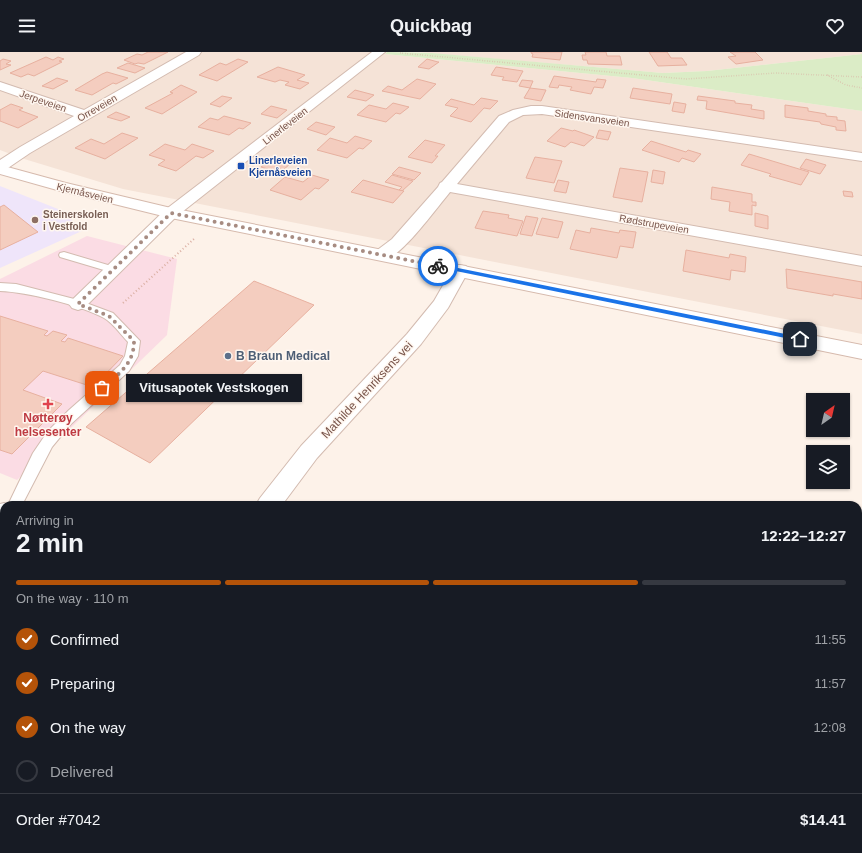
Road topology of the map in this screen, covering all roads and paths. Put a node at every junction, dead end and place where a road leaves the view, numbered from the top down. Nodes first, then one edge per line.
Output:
1 (195, 52) edge
2 (387, 52) edge
3 (827, 74) junction
4 (862, 77) edge
5 (0, 86) edge
6 (862, 88) edge
7 (85, 115) junction
8 (862, 157) edge
9 (0, 168) edge
10 (445, 186) junction
11 (171, 213) junction
12 (199, 235) dead end
13 (382, 254) junction
14 (64, 255) dead end
15 (862, 261) edge
16 (114, 270) junction
17 (460, 270) junction
18 (0, 287) edge
19 (78, 304) junction
20 (109, 316) junction
21 (862, 352) edge
22 (17, 501) edge
23 (271, 501) edge

1 - 7 street, Orreveien
2 - 3 path
2 - 11 street, Linerleveien
3 - 4 path
3 - 6 path
5 - 7 street, Jerpeveien
7 - 9 street, Orreveien
8 - 10 street, Sidensvansveien
9 - 11 street, Kjernåsveien
10 - 13 street, Sidensvansveien
10 - 15 street, Rødstrupeveien
11 - 13 street, Kjernåsveien
11 - 16 street
12 - 20 path
13 - 17 street, Kjernåsveien
14 - 16 lane
16 - 19 street
17 - 21 street, Kjernåsveien
17 - 23 street, Mathilde Henriksens vei
18 - 19 lane
19 - 20 lane
20 - 22 lane

